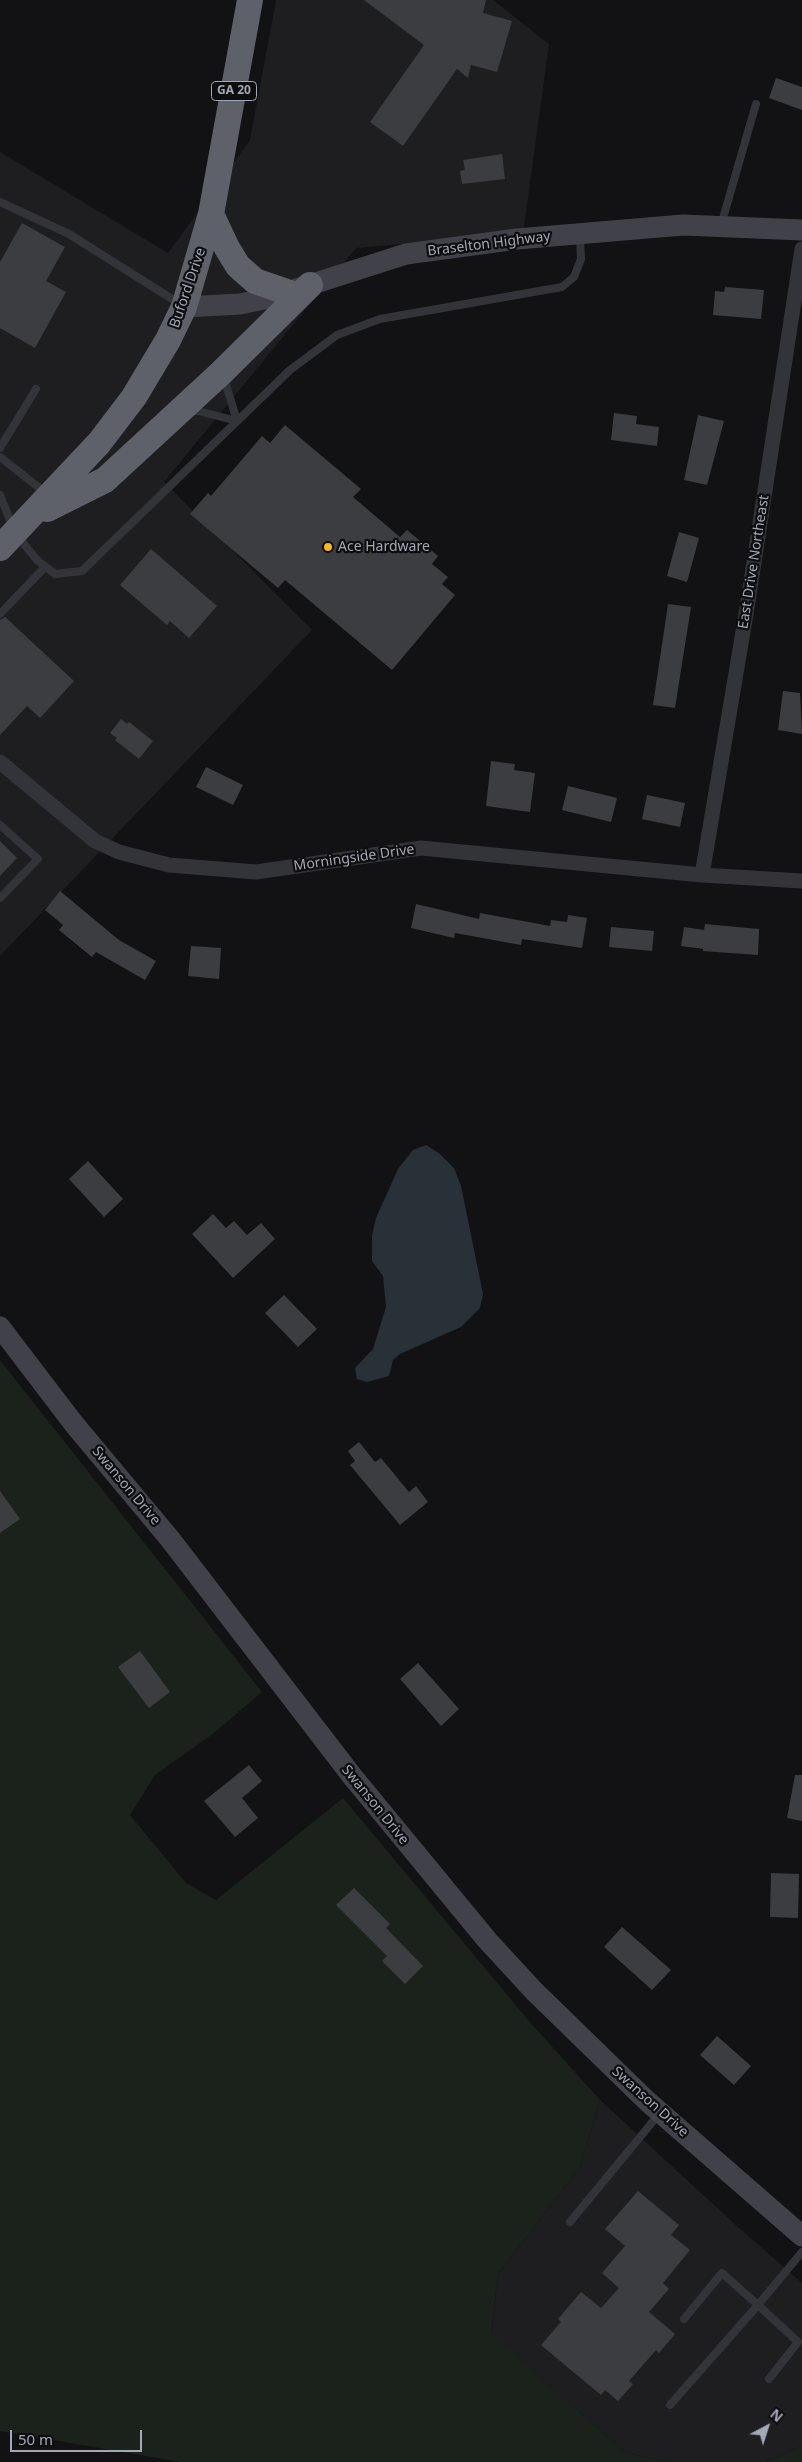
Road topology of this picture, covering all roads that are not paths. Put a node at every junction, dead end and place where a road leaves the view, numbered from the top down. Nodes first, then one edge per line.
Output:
1 (250, 0) edge
2 (756, 104) dead end
3 (0, 202) edge
4 (212, 214) junction
5 (721, 227) junction
6 (802, 230) edge
7 (580, 234) junction
8 (802, 248) edge
9 (298, 289) junction
10 (184, 307) junction
11 (221, 373) junction
12 (36, 389) dead end
13 (178, 412) junction
14 (237, 421) junction
15 (0, 448) edge
16 (0, 457) edge
17 (0, 494) edge
18 (50, 498) junction
19 (15, 533) edge
20 (45, 567) junction
21 (0, 614) edge
22 (0, 762) edge
23 (0, 825) edge
24 (702, 875) junction
25 (802, 881) edge
26 (0, 898) edge
27 (0, 1326) edge
28 (660, 2113) junction
29 (570, 2222) dead end
30 (802, 2236) edge
31 (802, 2252) edge
32 (758, 2305) junction
33 (684, 2320) dead end
34 (769, 2379) dead end
35 (670, 2405) dead end

1 - 4 highway, Buford Drive / GA 20
2 - 5 lane
3 - 10 lane
4 - 9 highway
4 - 10 highway, Buford Drive / GA 20
5 - 6 street, Braselton Highway
5 - 7 street, Braselton Highway
7 - 9 street, Braselton Highway
7 - 14 lane
8 - 24 street, East Drive Northeast
9 - 10 street, Braselton Highway
9 - 11 highway
10 - 18 highway, Buford Drive / GA 20
11 - 13 highway
11 - 14 lane
12 - 15 lane
13 - 14 lane
13 - 19 highway
14 - 20 lane
16 - 18 lane
17 - 19 lane
18 - 19 highway, Buford Drive / GA 20
19 - 20 lane
20 - 21 lane
22 - 24 street, Morningside Drive
23 - 26 lane
24 - 25 street, Morningside Drive
27 - 28 street, Swanson Drive
28 - 29 lane
28 - 30 street, Swanson Drive
31 - 32 lane
32 - 33 lane
32 - 34 lane
32 - 35 lane

